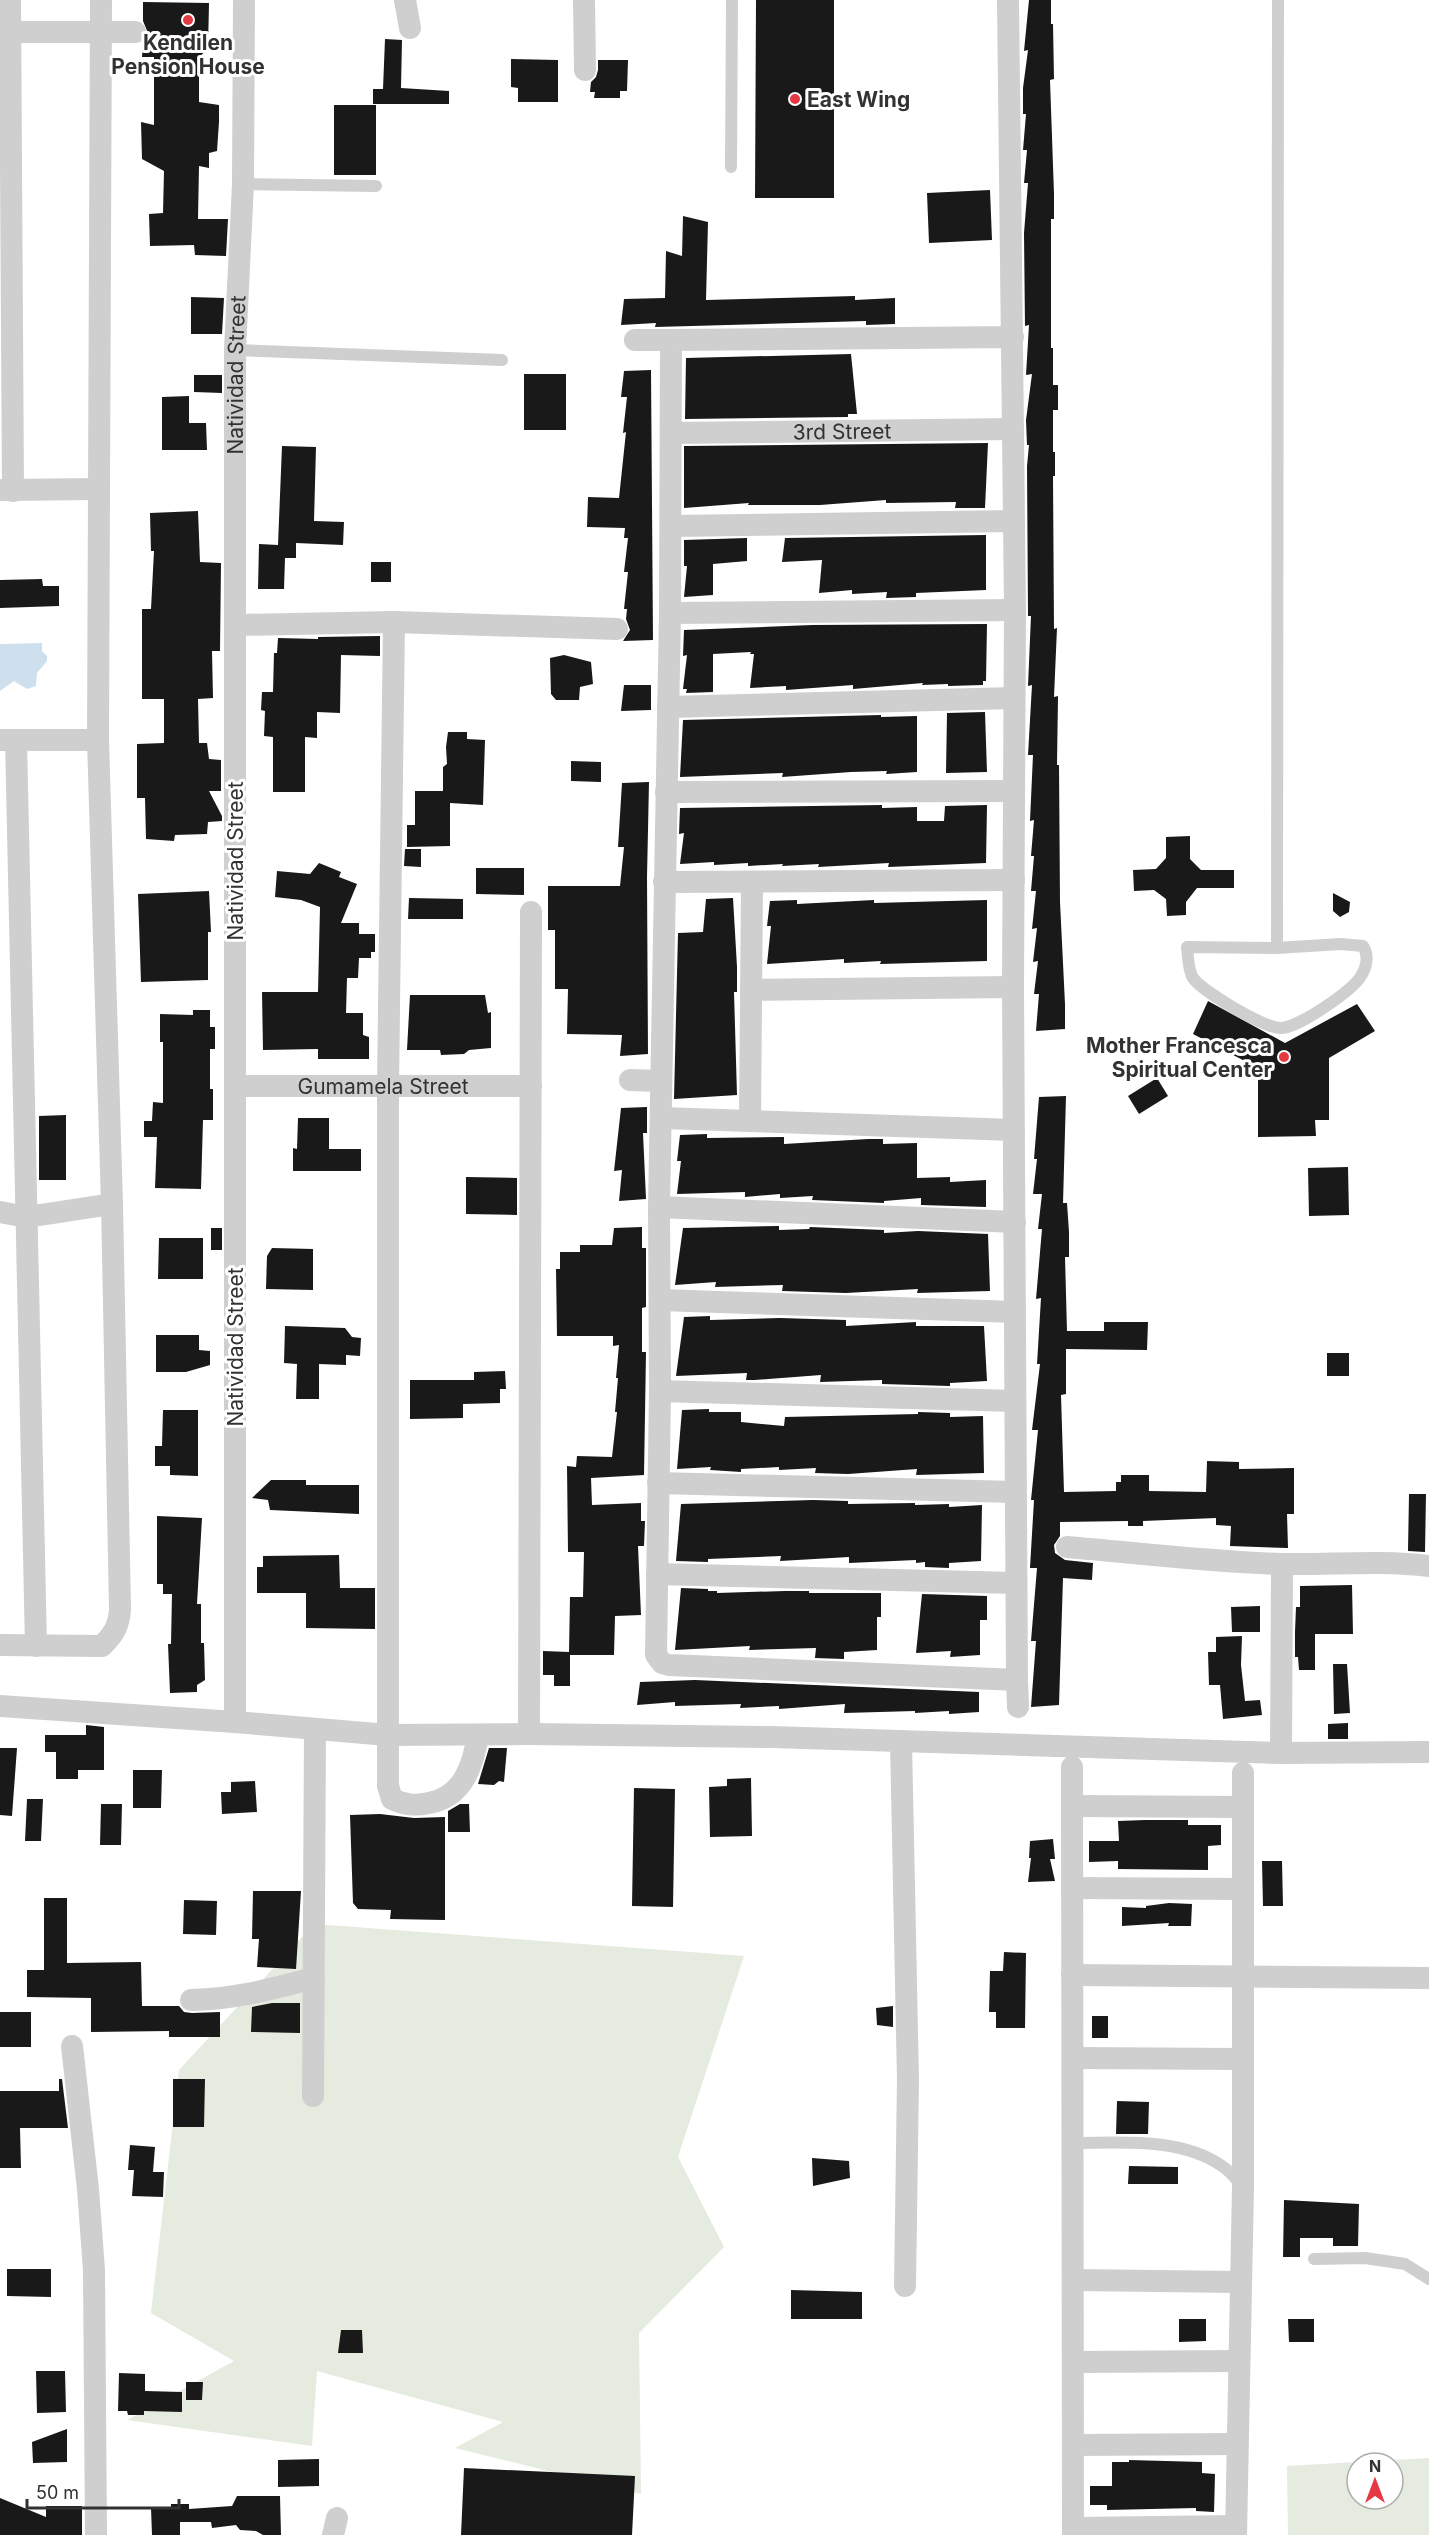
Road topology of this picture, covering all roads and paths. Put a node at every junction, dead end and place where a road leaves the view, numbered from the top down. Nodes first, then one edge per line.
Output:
1 (10, 0) edge
2 (101, 0) edge
3 (244, 0) edge
4 (405, 0) edge
5 (584, 0) edge
6 (732, 0) edge
7 (1008, 0) edge
8 (1278, 0) edge
9 (410, 28) dead end
10 (5, 32) edge
11 (101, 32) junction
12 (135, 32) dead end
13 (585, 70) dead end
14 (731, 167) dead end
15 (243, 184) junction
16 (376, 186) dead end
17 (1012, 337) junction
18 (635, 340) dead end
19 (671, 340) junction
20 (235, 350) junction
21 (502, 360) dead end
22 (1013, 429) junction
23 (671, 433) junction
24 (99, 489) junction
25 (7, 490) edge
26 (1014, 521) junction
27 (671, 526) junction
28 (1015, 610) junction
29 (670, 613) junction
30 (394, 622) junction
31 (235, 625) junction
32 (616, 629) dead end
33 (1014, 698) junction
34 (668, 707) junction
35 (8, 740) edge
36 (98, 740) junction
37 (1014, 790) junction
38 (666, 792) junction
39 (1014, 880) junction
40 (664, 882) junction
41 (752, 882) junction
42 (531, 912) dead end
43 (1277, 948) junction
44 (1013, 987) junction
45 (751, 990) junction
46 (630, 1080) dead end
47 (661, 1081) junction
48 (235, 1086) junction
49 (388, 1086) junction
50 (531, 1086) junction
51 (662, 1118) junction
52 (750, 1120) junction
53 (1014, 1131) junction
54 (112, 1204) junction
55 (659, 1207) junction
56 (0, 1212) edge
57 (27, 1217) junction
58 (1015, 1222) junction
59 (660, 1300) junction
60 (1015, 1312) junction
61 (660, 1391) junction
62 (1015, 1401) junction
63 (658, 1483) junction
64 (1015, 1492) junction
65 (1067, 1547) dead end
66 (1282, 1564) junction
67 (1429, 1566) edge
68 (657, 1575) junction
69 (1016, 1583) junction
70 (0, 1645) edge
71 (36, 1646) junction
72 (1017, 1680) junction
73 (0, 1706) edge
74 (1018, 1707) dead end
75 (235, 1722) junction
76 (315, 1729) junction
77 (529, 1734) junction
78 (388, 1735) junction
79 (478, 1735) junction
80 (901, 1741) junction
81 (1429, 1752) edge
82 (1281, 1753) junction
83 (1072, 1767) dead end
84 (1243, 1773) dead end
85 (1072, 1806) junction
86 (1243, 1807) junction
87 (1072, 1888) junction
88 (1243, 1889) junction
89 (1072, 1976) junction
90 (1242, 1976) junction
91 (314, 1978) junction
92 (1429, 1978) edge
93 (191, 2000) dead end
94 (72, 2046) dead end
95 (1073, 2058) junction
96 (1242, 2059) junction
97 (313, 2096) dead end
98 (1073, 2143) junction
99 (1243, 2187) junction
100 (1314, 2259) dead end
101 (1429, 2279) edge
102 (1073, 2280) junction
103 (1240, 2282) junction
104 (905, 2286) dead end
105 (1239, 2361) junction
106 (1073, 2362) junction
107 (1237, 2444) junction
108 (1073, 2445) junction
109 (1073, 2531) edge
110 (1236, 2531) edge
111 (96, 2535) edge

1 - 10 street
2 - 11 street
3 - 15 street, Natividad Street
4 - 9 street
5 - 13 street
6 - 14 lane
7 - 17 street
8 - 43 lane
10 - 11 street
10 - 25 street
11 - 12 street
11 - 24 street
15 - 16 lane
15 - 20 street, Natividad Street
17 - 19 street
17 - 22 street
18 - 19 street
19 - 23 street
20 - 21 lane
20 - 31 street, Natividad Street
22 - 23 street, 3rd Street
22 - 26 street
23 - 27 street
24 - 25 street
24 - 36 street
26 - 27 street
26 - 28 street
27 - 29 street
28 - 29 street
28 - 33 street
29 - 34 street
30 - 31 street
30 - 32 street
30 - 49 street
31 - 48 street, Natividad Street
33 - 34 street
33 - 37 street
34 - 38 street
35 - 36 street
35 - 57 street
36 - 54 street
37 - 38 street
37 - 39 street
38 - 40 street
39 - 41 street
39 - 44 street
40 - 41 street
40 - 47 street
41 - 45 street
42 - 50 street
43 - 43 lane
44 - 45 street
44 - 53 street
45 - 52 street
46 - 47 street
47 - 51 street
48 - 49 street, Gumamela Street
48 - 75 street, Natividad Street
49 - 50 street, Gumamela Street
49 - 78 street
50 - 77 street
51 - 52 street
51 - 55 street
52 - 53 street
53 - 58 street
54 - 57 street
54 - 71 street
55 - 58 street
55 - 59 street
56 - 57 street
57 - 71 street
58 - 60 street
59 - 60 street
59 - 61 street
60 - 62 street
61 - 62 street
61 - 63 street
62 - 64 street
63 - 64 street
63 - 68 street
64 - 69 street
65 - 66 street
66 - 67 street
66 - 82 street
68 - 69 street
68 - 72 street
69 - 72 street
70 - 71 street
72 - 74 street
73 - 75 street
75 - 76 street
76 - 78 street
76 - 91 street
77 - 79 street
77 - 80 street
78 - 79 street
78 - 79 street
80 - 82 street
80 - 104 street
81 - 82 street
83 - 85 street
84 - 86 street
85 - 86 street
85 - 87 street
86 - 88 street
87 - 88 street
87 - 89 street
88 - 90 street
89 - 90 street
89 - 95 street
90 - 92 street
90 - 96 street
91 - 93 street
91 - 97 street
94 - 111 street
95 - 96 street
95 - 98 street
96 - 99 street
98 - 99 lane
98 - 102 street
99 - 103 street
100 - 101 lane
102 - 103 street
102 - 106 street
103 - 105 street
105 - 106 street
105 - 107 street
106 - 108 street
107 - 108 street
107 - 110 street
108 - 109 street
109 - 110 street

